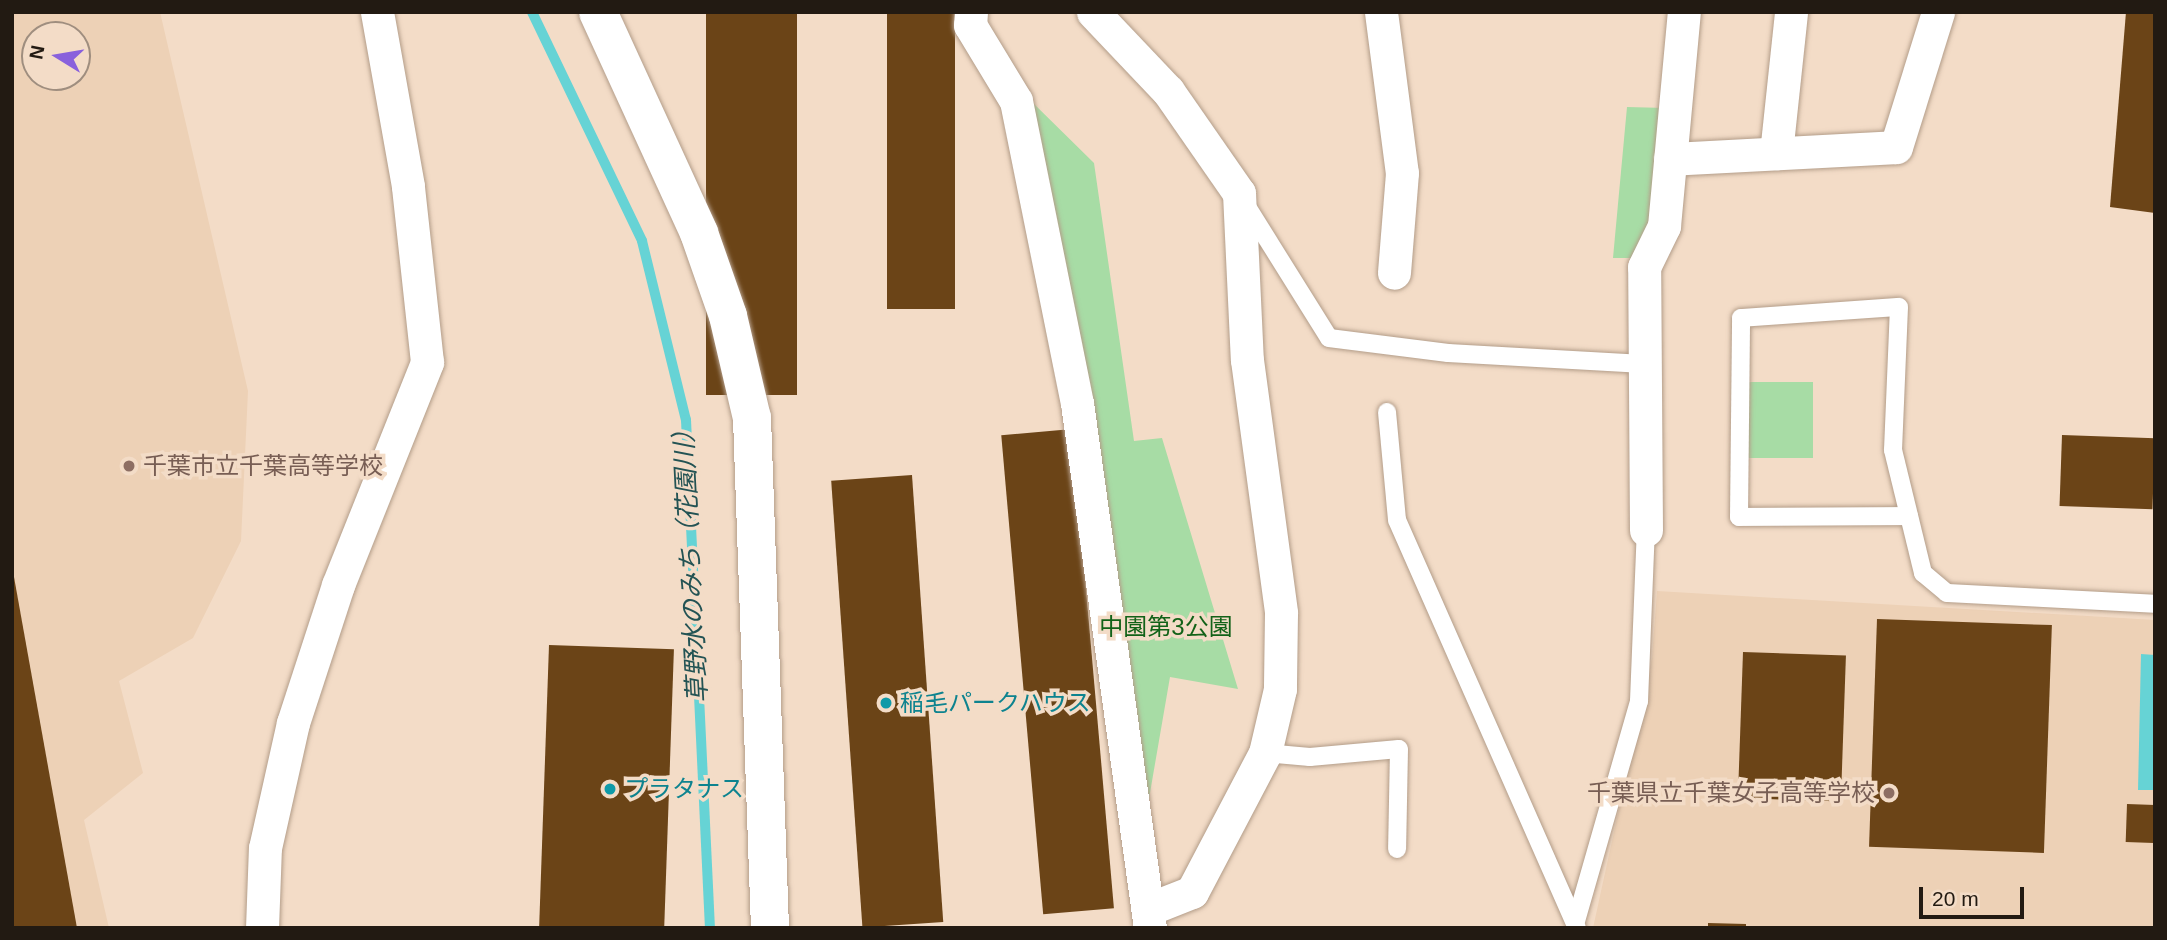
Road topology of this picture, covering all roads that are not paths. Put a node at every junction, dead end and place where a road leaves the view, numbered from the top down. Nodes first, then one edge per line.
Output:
1 (377, 12) edge
2 (598, 12) edge
3 (971, 12) edge
4 (1093, 12) edge
5 (1381, 12) edge
6 (1684, 12) edge
7 (1791, 12) edge
8 (1938, 12) edge
9 (1776, 153) junction
10 (1670, 159) junction
11 (1238, 193) junction
12 (1394, 273) dead end
13 (1644, 364) junction
14 (1387, 412) dead end
15 (1909, 516) junction
16 (1646, 530) joint
17 (2155, 604) edge
18 (1265, 753) junction
19 (1397, 849) dead end
20 (1150, 918) edge
21 (1576, 925) edge
22 (262, 928) edge
23 (770, 928) edge

1 - 22 street
2 - 23 street
3 - 20 street
4 - 11 street
5 - 12 street
6 - 10 street
7 - 9 street
8 - 9 street
9 - 10 street
10 - 13 street
11 - 13 lane
11 - 18 street
13 - 16 street
14 - 21 lane
15 - 15 lane
15 - 17 lane
16 - 21 lane
18 - 19 lane
18 - 20 street

